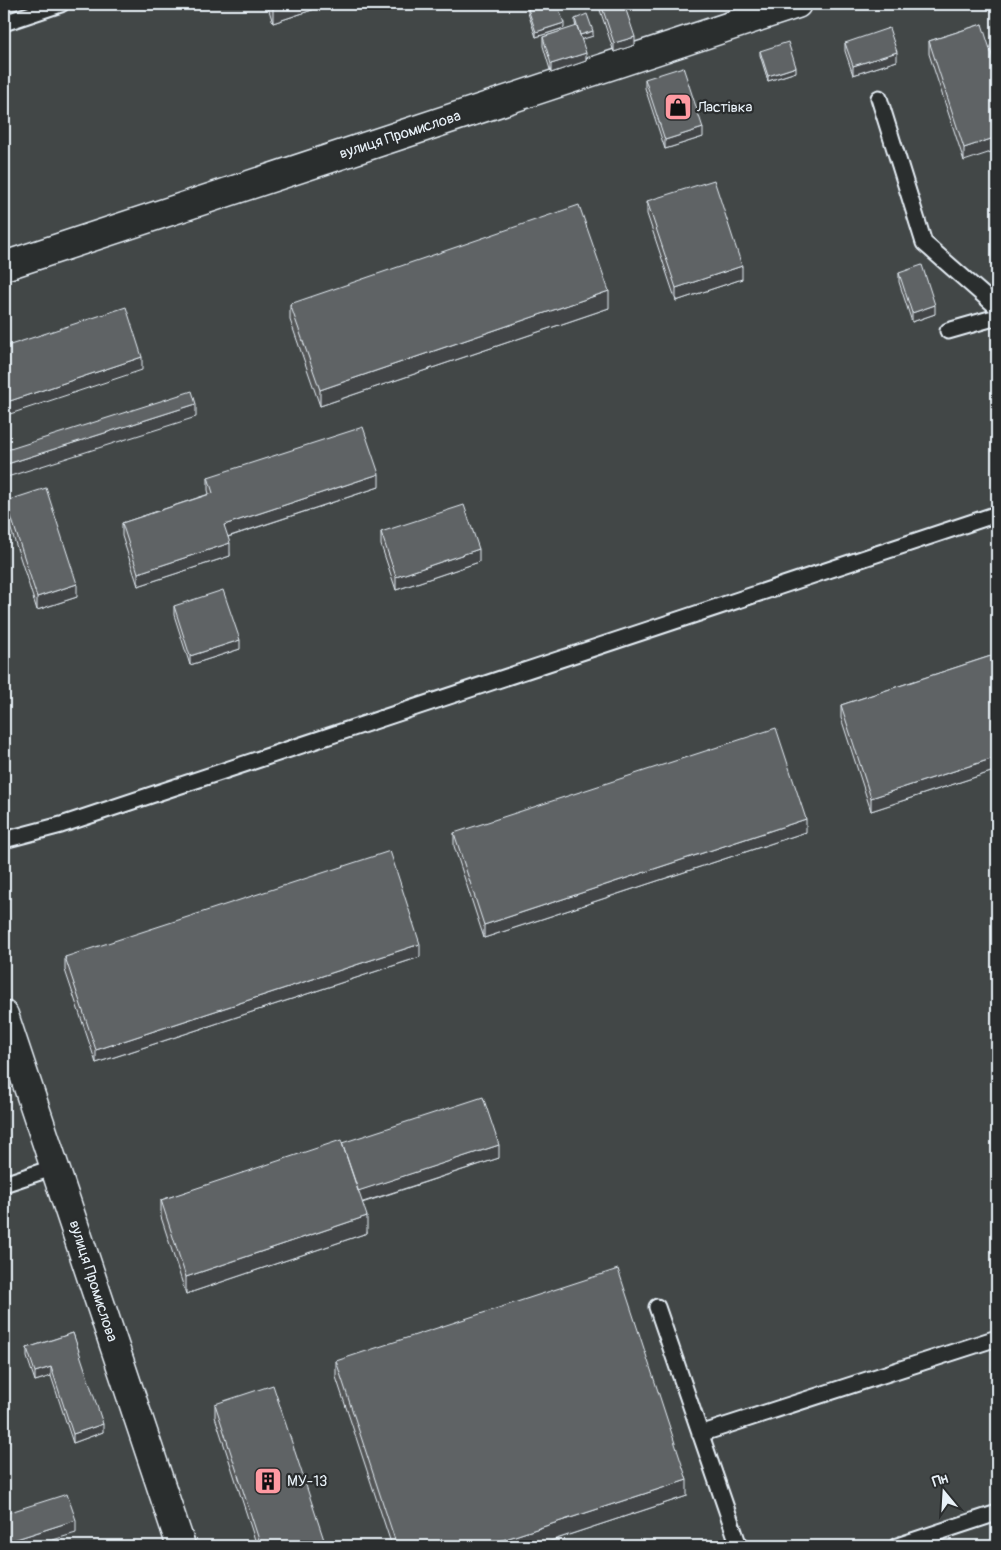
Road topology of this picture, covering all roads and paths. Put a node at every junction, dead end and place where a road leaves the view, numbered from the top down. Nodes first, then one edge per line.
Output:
1 (61, 4) edge
2 (797, 4) edge
3 (4, 23) edge
4 (879, 98) dead end
5 (4, 266) edge
6 (997, 307) edge
7 (997, 317) edge
8 (948, 331) dead end
9 (997, 514) edge
10 (4, 840) edge
11 (4, 1015) edge
12 (55, 1167) junction
13 (4, 1184) edge
14 (656, 1307) dead end
15 (997, 1338) edge
16 (700, 1434) junction
17 (997, 1513) edge
18 (181, 1546) edge
19 (739, 1546) edge
20 (897, 1546) edge

1 - 3 lane
2 - 5 street, вулиця Промислова
4 - 6 lane
7 - 8 lane
9 - 10 lane
11 - 12 street, вулиця Промислова
12 - 13 lane
12 - 18 street, вулиця Промислова
14 - 16 lane
15 - 16 lane
16 - 19 lane
17 - 20 lane

